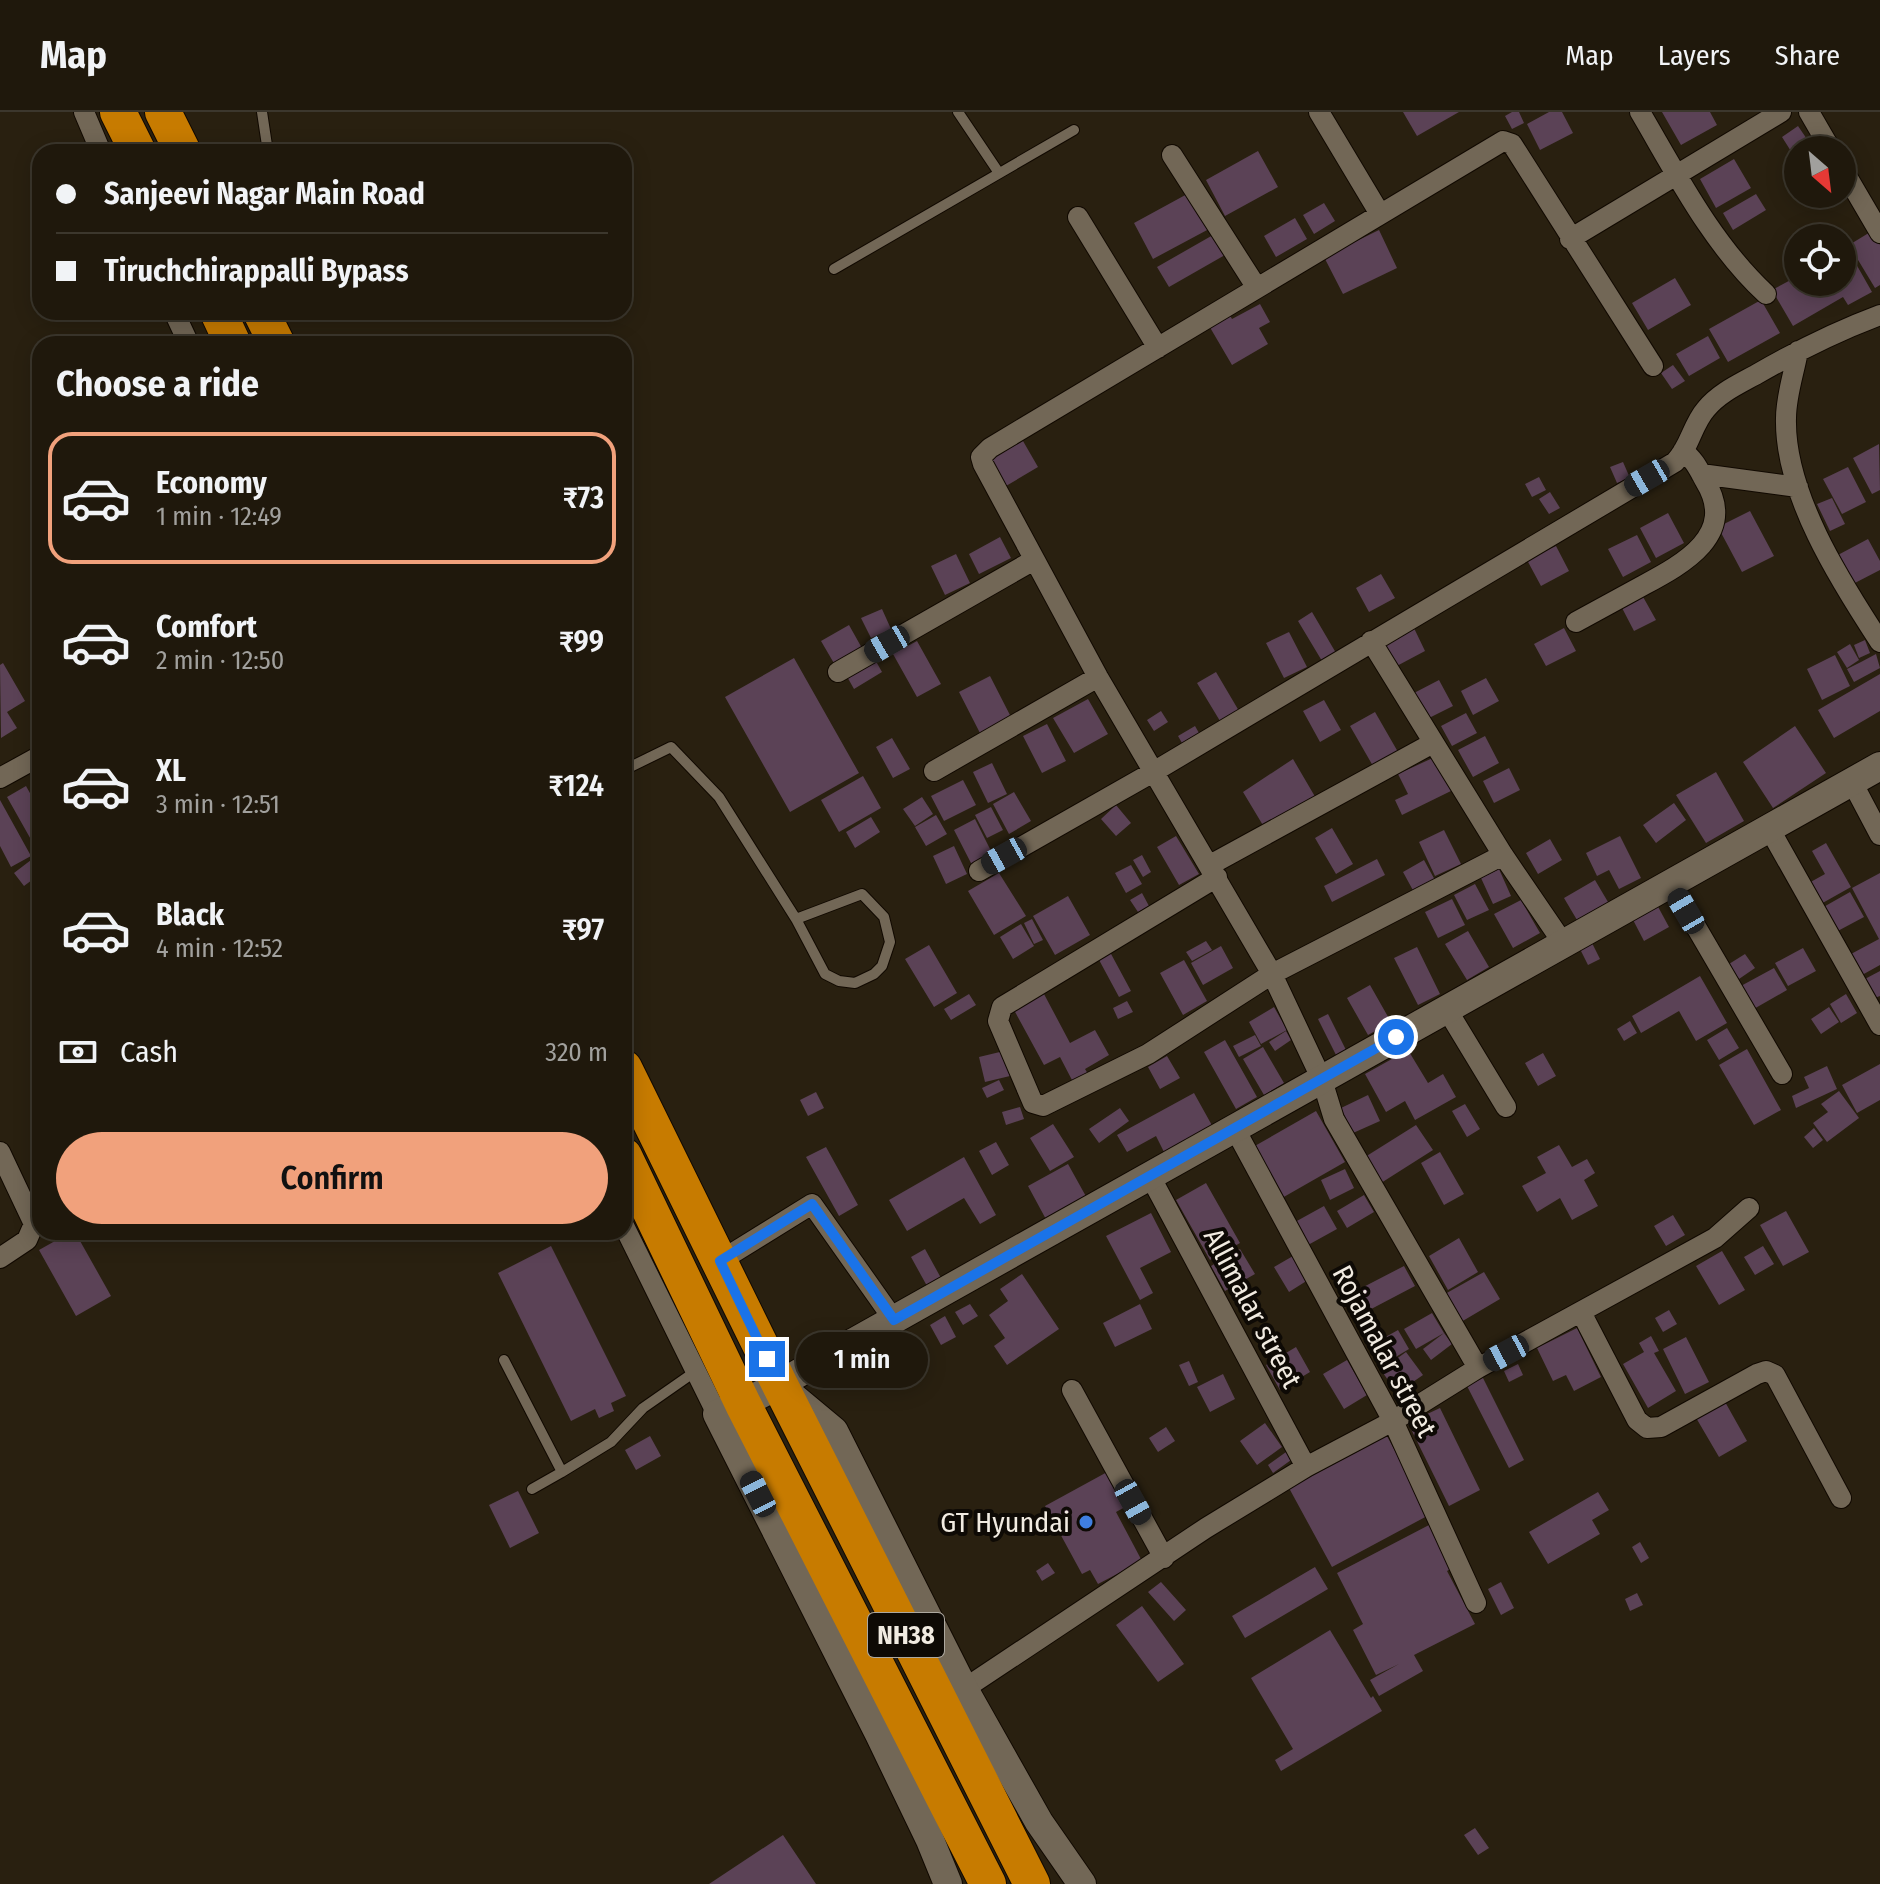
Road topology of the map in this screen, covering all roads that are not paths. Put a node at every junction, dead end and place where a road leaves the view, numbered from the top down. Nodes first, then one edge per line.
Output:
1 (84, 112) edge
2 (118, 112) edge
3 (163, 112) edge
4 (262, 112) edge
5 (958, 112) edge
6 (1319, 112) edge
7 (1640, 112) edge
8 (1781, 112) edge
9 (1809, 112) edge
10 (1074, 130) dead end
11 (1823, 136) edge
12 (98, 144) edge
13 (134, 144) edge
14 (179, 144) edge
15 (267, 144) edge
16 (1172, 155) dead end
17 (999, 173) junction
18 (1676, 175) junction
19 (1856, 192) edge
20 (1380, 214) junction
21 (1078, 217) dead end
22 (1880, 233) edge
23 (1570, 239) junction
24 (834, 269) dead end
25 (1257, 288) junction
26 (1766, 294) dead end
27 (1880, 315) edge
28 (1158, 348) junction
29 (1798, 351) junction
30 (1653, 366) dead end
31 (1683, 451) junction
32 (1701, 474) junction
33 (1798, 487) junction
34 (1034, 560) junction
35 (1576, 622) dead end
36 (1371, 641) junction
37 (1880, 642) edge
38 (838, 672) dead end
39 (1098, 677) junction
40 (1433, 743) junction
41 (32, 760) edge
42 (632, 766) edge
43 (1880, 766) edge
44 (934, 771) dead end
45 (1155, 771) junction
46 (0, 778) edge
47 (1852, 782) junction
48 (1769, 828) junction
49 (1880, 835) edge
50 (1503, 855) junction
51 (979, 871) dead end
52 (1214, 871) junction
53 (1671, 884) junction
54 (796, 919) junction
55 (1563, 943) junction
56 (1272, 974) junction
57 (1446, 1008) junction
58 (1880, 1025) edge
59 (1782, 1074) dead end
60 (1322, 1080) junction
61 (632, 1084) edge
62 (1506, 1107) dead end
63 (1235, 1129) junction
64 (0, 1152) edge
65 (632, 1175) edge
66 (1150, 1176) junction
67 (1749, 1208) dead end
68 (32, 1220) edge
69 (32, 1229) edge
70 (631, 1240) edge
71 (0, 1258) edge
72 (720, 1261) junction
73 (1581, 1312) junction
74 (894, 1320) junction
75 (504, 1360) dead end
76 (1478, 1368) junction
77 (696, 1371) junction
78 (780, 1385) junction
79 (1072, 1390) dead end
80 (730, 1409) junction
81 (1393, 1421) junction
82 (1306, 1467) junction
83 (562, 1472) junction
84 (532, 1489) dead end
85 (1841, 1498) dead end
86 (1164, 1558) junction
87 (1476, 1603) dead end
88 (964, 1689) junction
89 (948, 1884) edge
90 (988, 1884) edge
91 (1032, 1884) edge
92 (1082, 1884) edge

1 - 12 street
2 - 13 highway
3 - 14 highway
4 - 15 lane
5 - 17 lane
6 - 20 street
7 - 18 street
8 - 18 street
9 - 11 street
10 - 17 lane
16 - 25 street
17 - 24 lane
18 - 23 street
18 - 26 street
19 - 22 street
20 - 23 street
20 - 25 street
21 - 28 street
23 - 30 street
25 - 28 street
27 - 29 street
28 - 34 street
29 - 31 street
29 - 33 street
31 - 32 street
31 - 36 street
32 - 33 street
32 - 35 street
33 - 37 street
34 - 38 street
34 - 39 street
36 - 40 street
36 - 45 street
39 - 44 street
39 - 45 street
40 - 50 street
40 - 52 street
41 - 46 street
42 - 54 lane
43 - 47 street
45 - 51 street
45 - 52 street
47 - 48 street
47 - 49 street
48 - 53 street
48 - 58 street
50 - 55 street
50 - 56 street
52 - 56 street
52 - 56 street
53 - 55 street
53 - 59 street
54 - 54 lane
55 - 57 street
56 - 60 street
57 - 60 street
57 - 62 street
60 - 63 street
60 - 76 street
61 - 72 highway, NH38
63 - 66 street
63 - 81 street, Rojamalar street
64 - 68 street
65 - 80 highway, NH38
66 - 74 street
66 - 82 street, Allimalar street
67 - 73 street
69 - 71 street
70 - 77 street
72 - 74 street
72 - 78 highway, NH38
73 - 76 street
73 - 85 street
74 - 78 street
75 - 83 lane
76 - 81 street
77 - 80 street
77 - 83 lane
78 - 80 street
78 - 88 street
78 - 91 highway, NH38
79 - 86 street
80 - 89 street
80 - 90 highway, NH38
81 - 82 street
81 - 87 street, Rojamalar street
82 - 86 street
83 - 84 lane
86 - 88 street
88 - 92 street

